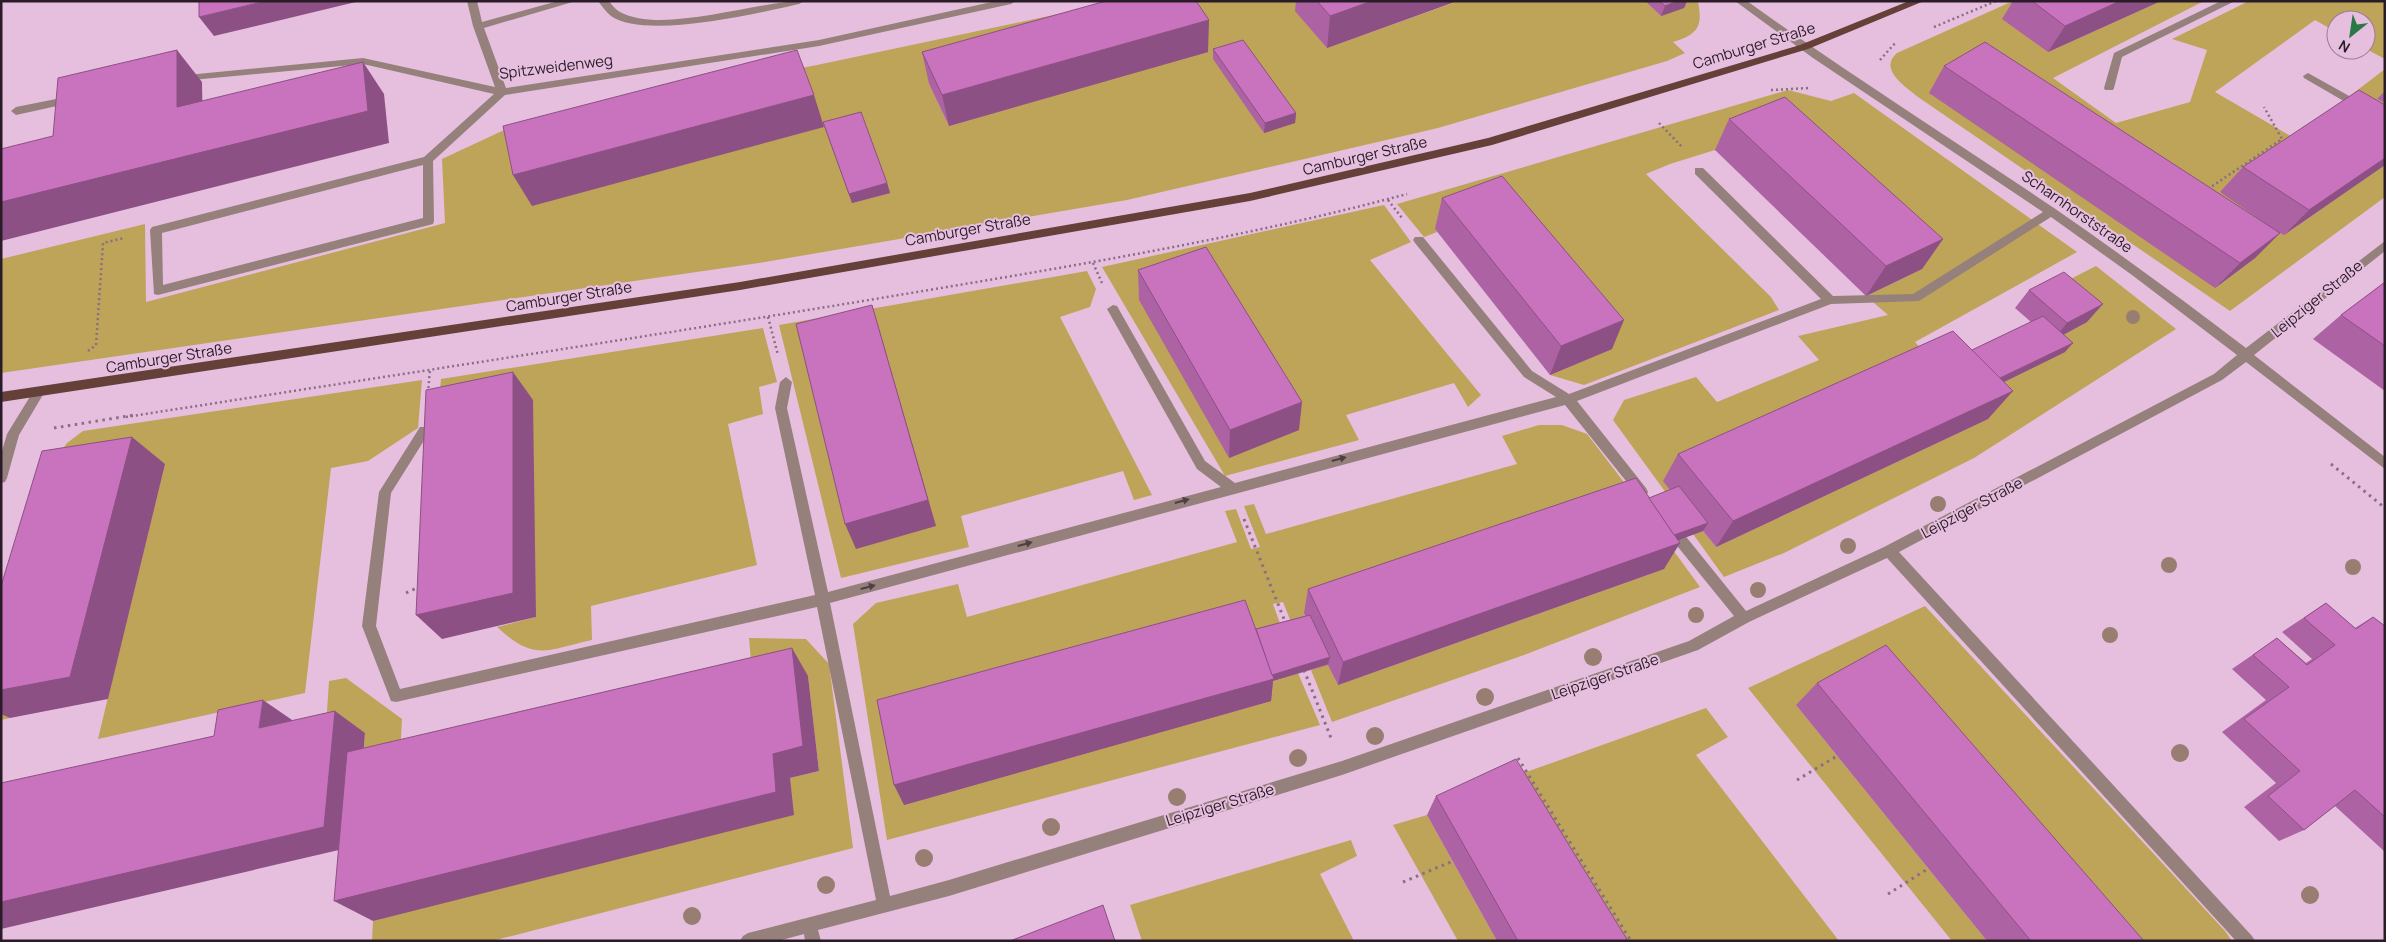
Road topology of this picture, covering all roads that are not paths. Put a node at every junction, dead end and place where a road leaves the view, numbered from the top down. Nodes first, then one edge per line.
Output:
1 (472, 1) edge
2 (571, 1) edge
3 (603, 1) edge
4 (799, 1) edge
5 (1011, 1) edge
6 (1740, 1) edge
7 (1919, 1) edge
8 (2230, 1) edge
9 (478, 26) junction
10 (1804, 47) junction
11 (2308, 76) dead end
12 (167, 81) edge
13 (2109, 88) dead end
14 (502, 92) junction
15 (82, 98) edge
16 (16, 112) dead end
17 (2385, 121) edge
18 (428, 160) junction
19 (1699, 171) dead end
20 (2051, 212) junction
21 (1419, 240) dead end
22 (2385, 245) edge
23 (1830, 300) junction
24 (1113, 309) dead end
25 (2246, 356) junction
26 (786, 382) road end
27 (38, 393) junction
28 (1, 397) edge
29 (1568, 399) junction
30 (424, 431) edge
31 (2385, 464) edge
32 (1, 478) edge
33 (1232, 488) junction
34 (1652, 504) edge
35 (1664, 519) edge
36 (1889, 551) junction
37 (821, 600) junction
38 (1744, 618) junction
39 (885, 906) junction
40 (811, 933) edge
41 (748, 941) edge
42 (2247, 941) edge

1 - 9 street
2 - 9 street
3 - 4 street
5 - 14 street, Spitzweidenweg
6 - 10 street, Scharnhorststraße
7 - 10 main road, Camburger Straße
8 - 13 street
9 - 14 street
10 - 20 street, Scharnhorststraße
10 - 27 main road, Camburger Straße
11 - 17 street
12 - 14 street, Spitzweidenweg
14 - 18 street
15 - 16 street
18 - 18 street
19 - 23 street
20 - 23 street
20 - 25 street, Scharnhorststraße
21 - 29 street
22 - 25 street, Leipziger Straße
23 - 29 street
24 - 33 street
25 - 31 street, Scharnhorststraße
25 - 36 street, Leipziger Straße
26 - 37 street
27 - 28 main road, Camburger Straße
27 - 32 street
33 -> 29 street
29 - 34 street
30 - 37 street
37 -> 33 street
35 - 38 street
36 - 38 street, Leipziger Straße
36 - 42 street
37 - 39 street
38 - 39 street, Leipziger Straße
39 - 40 street, Leipziger Straße
40 - 41 street, Leipziger Straße

